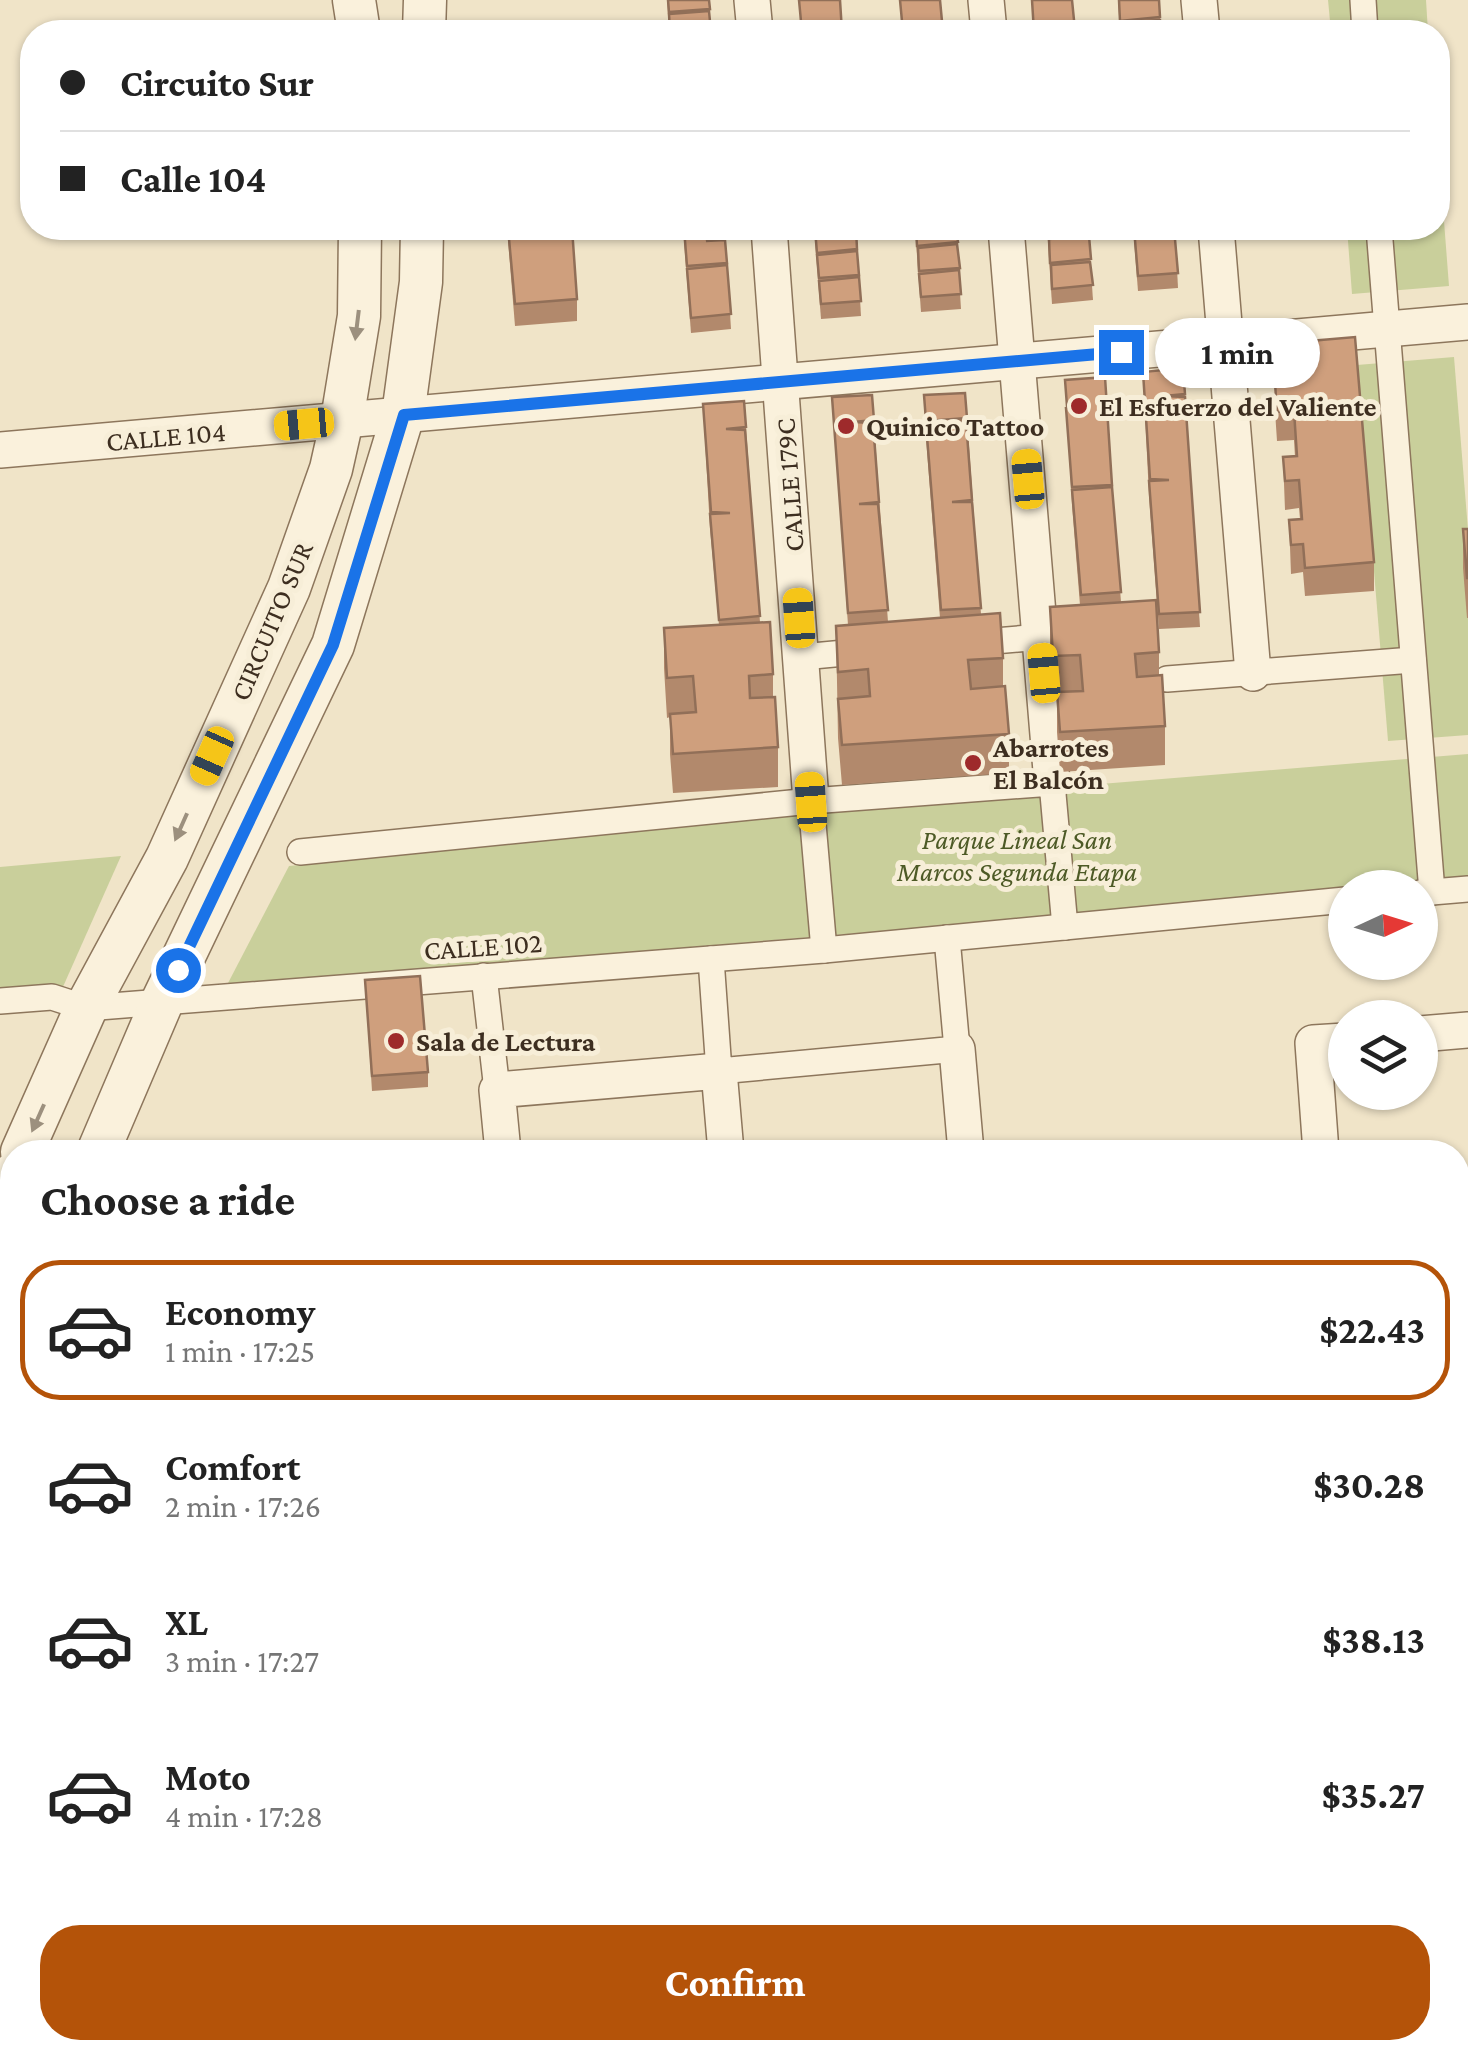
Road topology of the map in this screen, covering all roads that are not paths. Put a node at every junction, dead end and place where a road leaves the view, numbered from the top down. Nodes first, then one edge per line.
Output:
1 (360, 240) edge
2 (422, 240) edge
3 (770, 240) edge
4 (1007, 240) edge
5 (1217, 240) edge
6 (1380, 240) edge
7 (1468, 322) edge
8 (1386, 329) junction
9 (1224, 343) junction
10 (1018, 361) junction
11 (780, 382) junction
12 (404, 415) junction
13 (342, 420) junction
14 (0, 450) edge
15 (1041, 637) junction
16 (942, 645) edge
17 (882, 650) edge
18 (802, 657) junction
19 (1413, 660) junction
20 (1254, 673) junction
21 (1167, 679) edge
22 (1052, 784) junction
23 (811, 802) junction
24 (300, 852) dead end
25 (1425, 870) edge
26 (1468, 889) edge
27 (1438, 891) edge
28 (1328, 902) edge
29 (1065, 928) junction
30 (960, 937) junction
31 (824, 950) junction
32 (711, 959) junction
33 (484, 976) junction
34 (0, 1001) edge
35 (162, 1002) junction
36 (86, 1008) junction
37 (1468, 1030) edge
38 (1438, 1032) edge
39 (957, 1049) junction
40 (1328, 1056) edge
41 (719, 1070) junction
42 (497, 1090) junction
43 (27, 1140) edge
44 (103, 1140) edge
45 (501, 1140) edge
46 (725, 1140) edge
47 (965, 1140) edge
48 (1322, 1140) edge

1 -> 13 street, CIRCUITO SUR
2 - 12 street, CIRCUITO SUR
3 - 11 street, CALLE 179C
4 - 10 street
5 - 9 street
6 - 8 street
7 - 8 street, CALLE 104
8 - 9 street, CALLE 104
8 - 19 street
9 - 10 street, CALLE 104
9 - 20 street
10 - 11 street, CALLE 104
10 - 15 street
11 - 12 street, CALLE 104
11 - 18 street, CALLE 179C
12 - 13 street, CALLE 104
12 - 35 street, CIRCUITO SUR
13 - 14 street, CALLE 104
13 -> 36 street, CIRCUITO SUR
15 - 16 street
15 - 22 street
17 - 18 street
18 - 23 street, CALLE 179C
19 - 20 street
19 - 25 street
20 - 21 street
22 - 23 street
22 - 29 street
23 - 24 street
23 - 31 street
26 - 27 street
28 - 29 street, CALLE 102
29 - 30 street, CALLE 102
30 - 31 street, CALLE 102
30 - 39 street
31 - 32 street, CALLE 102
32 - 33 street, CALLE 102
32 - 41 street
33 - 35 street, CALLE 102
33 - 42 street
34 - 36 street, CALLE 102
35 - 36 street, CALLE 102
35 - 44 street, CIRCUITO SUR
36 -> 43 street, CIRCUITO SUR
37 - 38 street
39 - 41 street
39 - 47 street
40 - 48 street
41 - 42 street
41 - 46 street
42 - 45 street

